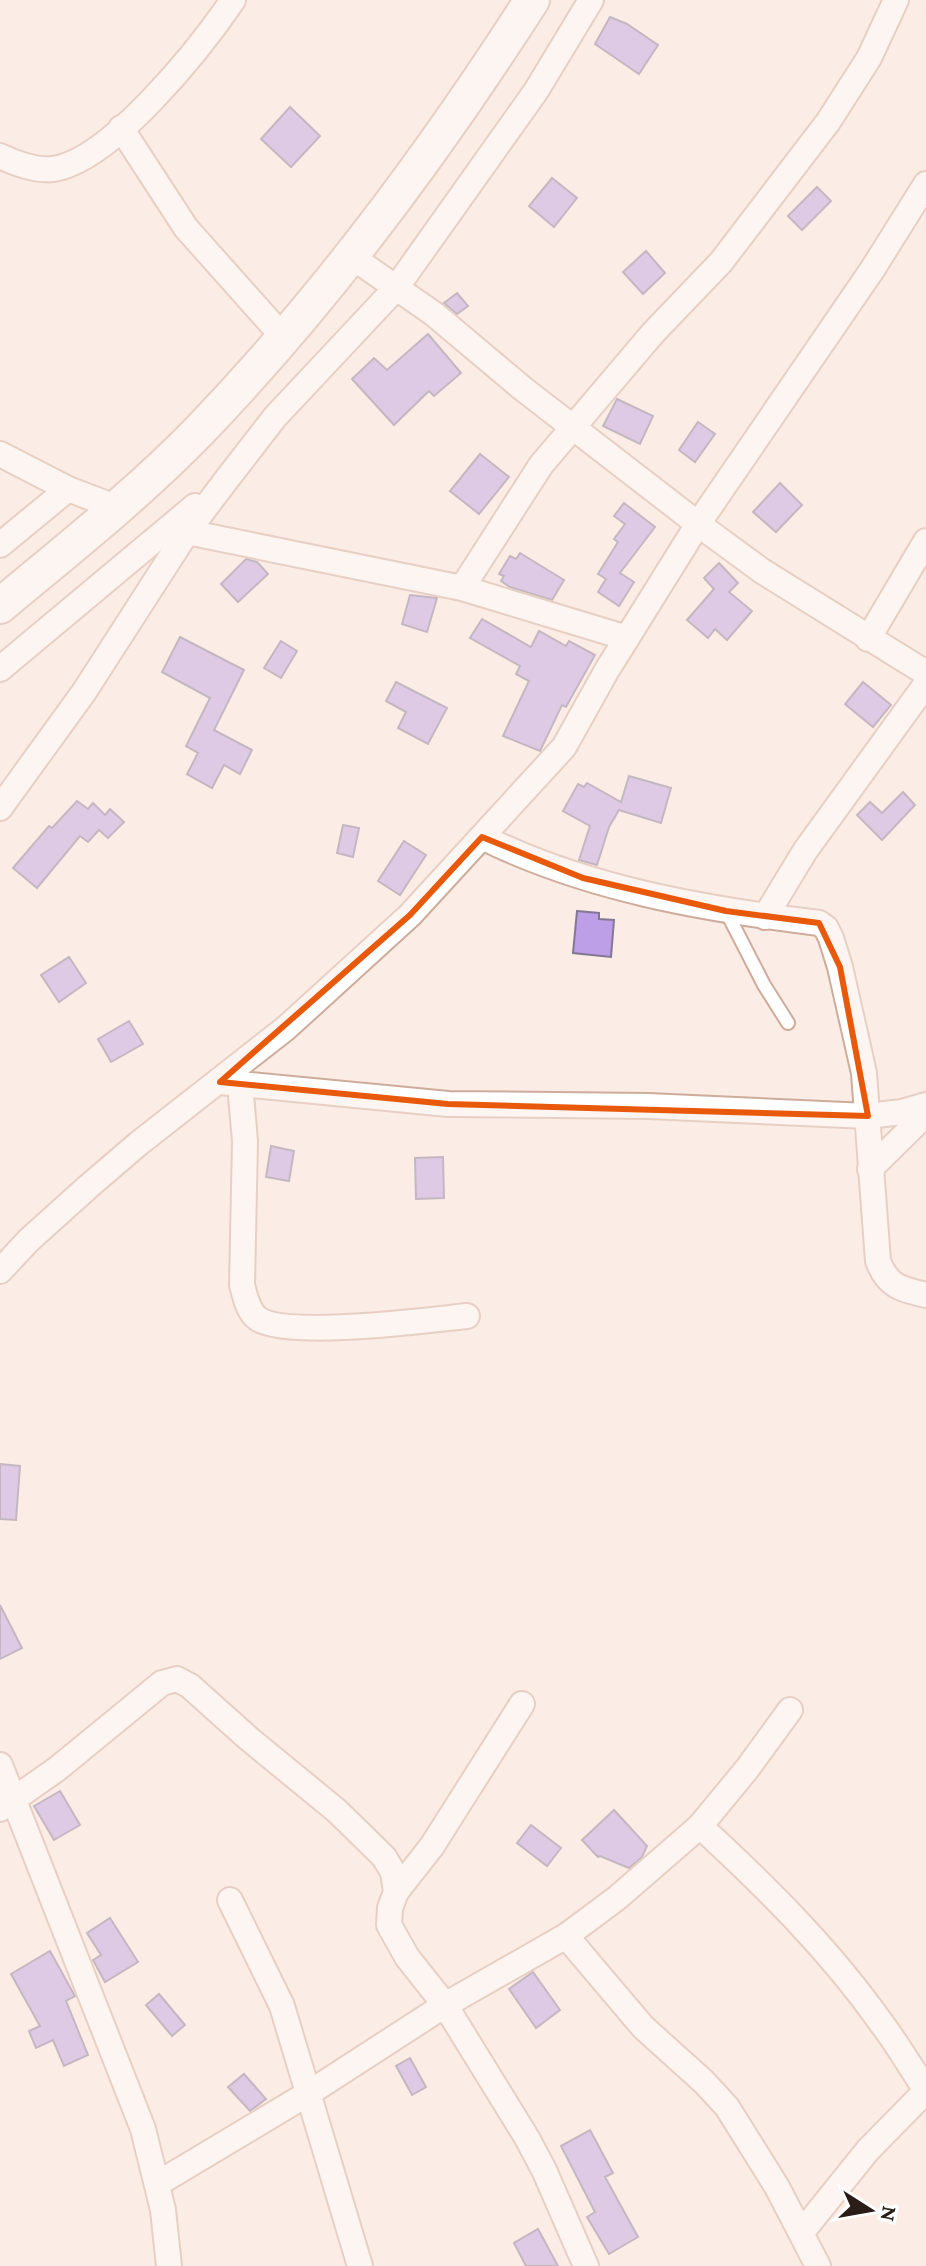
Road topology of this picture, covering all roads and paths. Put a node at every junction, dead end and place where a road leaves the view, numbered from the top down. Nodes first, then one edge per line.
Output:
1 (233, 0) edge
2 (532, 0) edge
3 (591, 0) edge
4 (896, 0) edge
5 (121, 128) junction
6 (0, 156) edge
7 (926, 184) edge
8 (354, 254) junction
9 (396, 288) junction
10 (284, 338) junction
11 (572, 425) junction
12 (0, 454) edge
13 (227, 479) junction
14 (68, 489) junction
15 (118, 508) junction
16 (698, 524) junction
17 (187, 532) junction
18 (926, 541) edge
19 (0, 545) edge
20 (462, 588) junction
21 (0, 606) edge
22 (627, 638) junction
23 (868, 639) junction
24 (0, 669) edge
25 (926, 673) edge
26 (926, 684) edge
27 (0, 808) edge
28 (482, 837) junction
29 (726, 911) junction
30 (765, 917) junction
31 (788, 1023) dead end
32 (230, 1083) junction
33 (926, 1105) edge
34 (926, 1114) edge
35 (868, 1116) junction
36 (870, 1169) junction
37 (6, 1254) edge
38 (926, 1295) edge
39 (467, 1316) dead end
40 (522, 1704) dead end
41 (790, 1710) dead end
42 (0, 1765) edge
43 (8, 1805) edge
44 (700, 1826) junction
45 (396, 1892) junction
46 (230, 1900) dead end
47 (566, 1936) junction
48 (445, 2005) junction
49 (926, 2090) edge
50 (309, 2093) junction
51 (157, 2184) junction
52 (802, 2232) junction
53 (169, 2266) edge
54 (360, 2266) edge
55 (586, 2266) edge
56 (818, 2266) edge

1 - 5 street
2 - 8 main road
3 - 9 street
4 - 11 street
5 - 6 street
5 - 10 street
7 - 16 street
8 - 9 street
8 - 10 main road
9 - 11 street
9 - 13 street
10 - 15 main road
11 - 16 street
11 - 20 street
12 - 14 street
13 - 17 street
13 - 24 street
14 - 15 street
14 - 19 street
15 - 21 main road
16 - 22 street
16 - 23 street
17 - 20 street
17 - 27 street
18 - 23 street
20 - 22 street
22 - 28 street
23 - 25 street
26 - 30 street
28 - 29 street
28 - 32 street
29 - 30 street
29 - 31 lane
30 - 35 street
32 - 35 street
32 - 37 street
32 - 39 street
33 - 35 street
34 - 36 street
35 - 36 street
36 - 38 street
40 - 45 street
41 - 44 street
42 - 43 street
43 - 45 street
43 - 51 street
44 - 47 street
44 - 49 street
45 - 48 street
46 - 50 street
47 - 48 street
47 - 52 street
48 - 50 street
48 - 55 street
49 - 52 street
50 - 51 street
50 - 54 street
51 - 53 street
52 - 56 street

